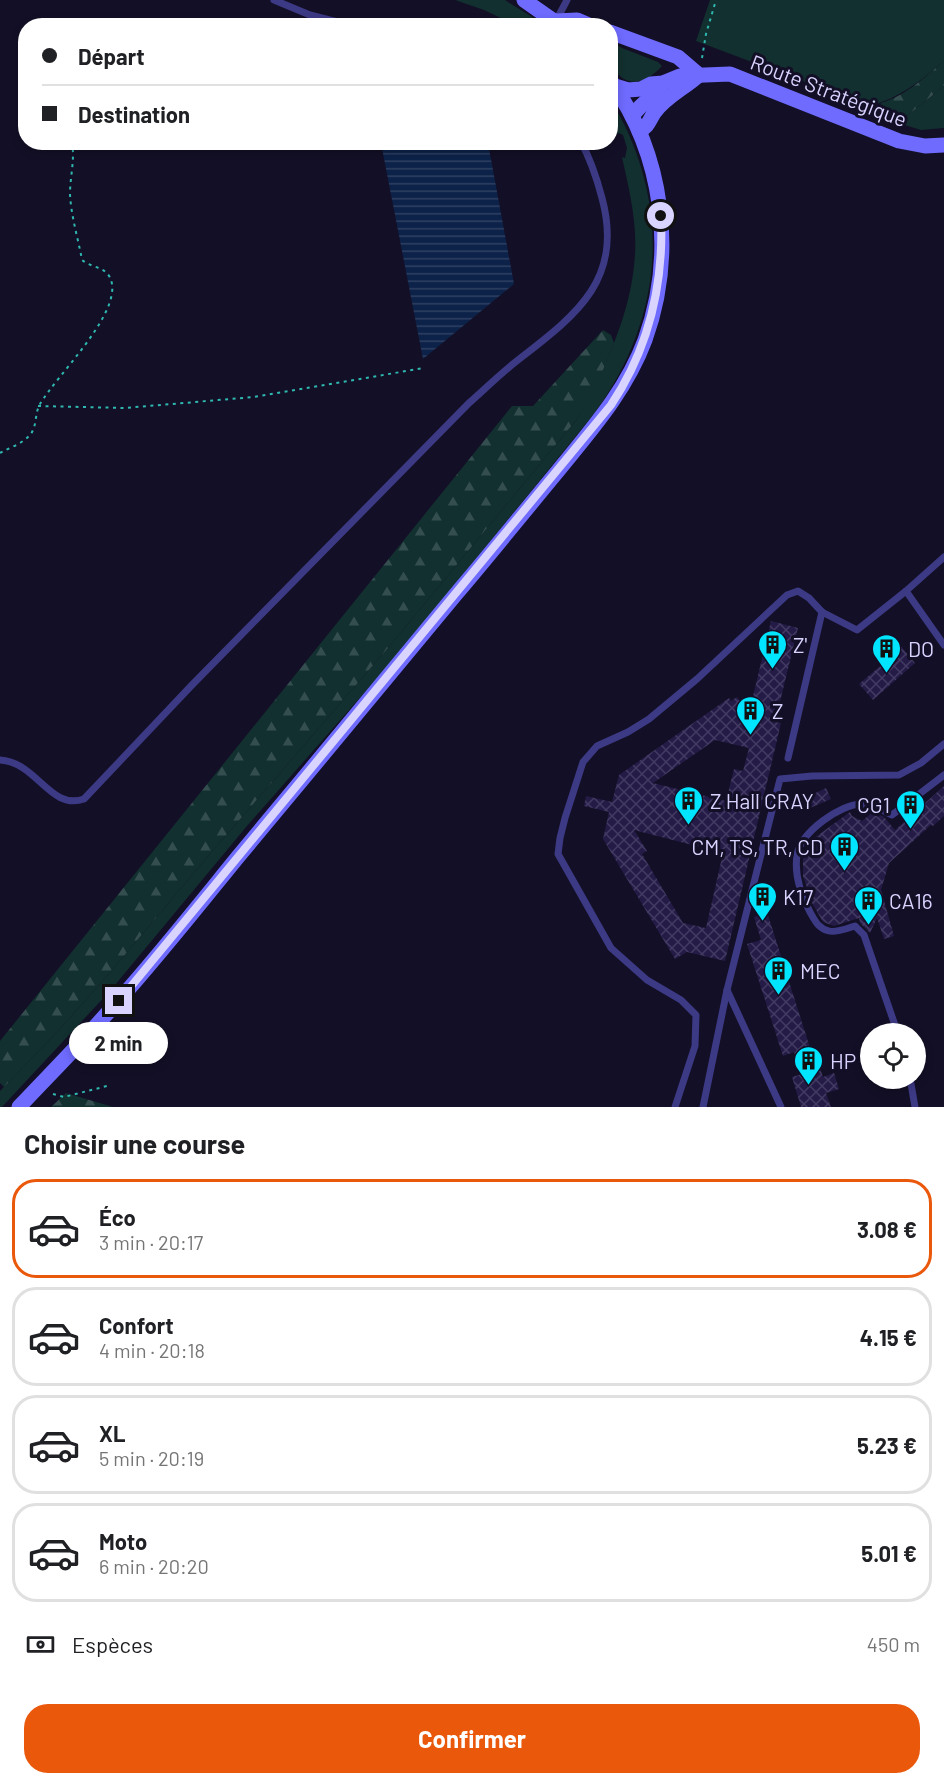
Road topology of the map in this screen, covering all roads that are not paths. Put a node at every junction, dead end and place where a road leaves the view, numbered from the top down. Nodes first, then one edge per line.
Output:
1 (274, 0) edge
2 (524, 0) edge
3 (567, 0) edge
4 (321, 18) edge
5 (551, 18) edge
6 (561, 18) edge
7 (618, 35) edge
8 (699, 75) junction
9 (663, 83) junction
10 (618, 85) edge
11 (618, 92) edge
12 (632, 116) junction
13 (639, 131) junction
14 (944, 145) edge
15 (584, 150) edge
16 (944, 557) edge
17 (906, 591) junction
18 (822, 612) junction
19 (944, 645) edge
20 (944, 744) edge
21 (788, 758) dead end
22 (0, 760) edge
23 (944, 775) edge
24 (727, 990) junction
25 (894, 1023) edge
26 (912, 1089) edge
27 (19, 1107) edge
28 (675, 1107) edge
29 (703, 1107) edge
30 (781, 1107) edge
31 (915, 1107) edge

1 - 4 lane
2 - 5 main road
3 - 6 lane
7 - 8 main road
8 - 9 main road, Route Stratégique
8 - 13 main road
8 - 14 main road, Route Stratégique
9 - 10 main road, Route Stratégique
9 - 12 main road
11 - 12 main road
12 - 13 main road
13 - 27 main road
15 - 22 lane
16 - 17 lane
17 - 18 lane
17 - 19 lane
18 - 21 lane
18 - 28 lane
20 - 24 lane
23 - 25 lane
24 - 29 lane
24 - 30 lane
26 - 31 lane

